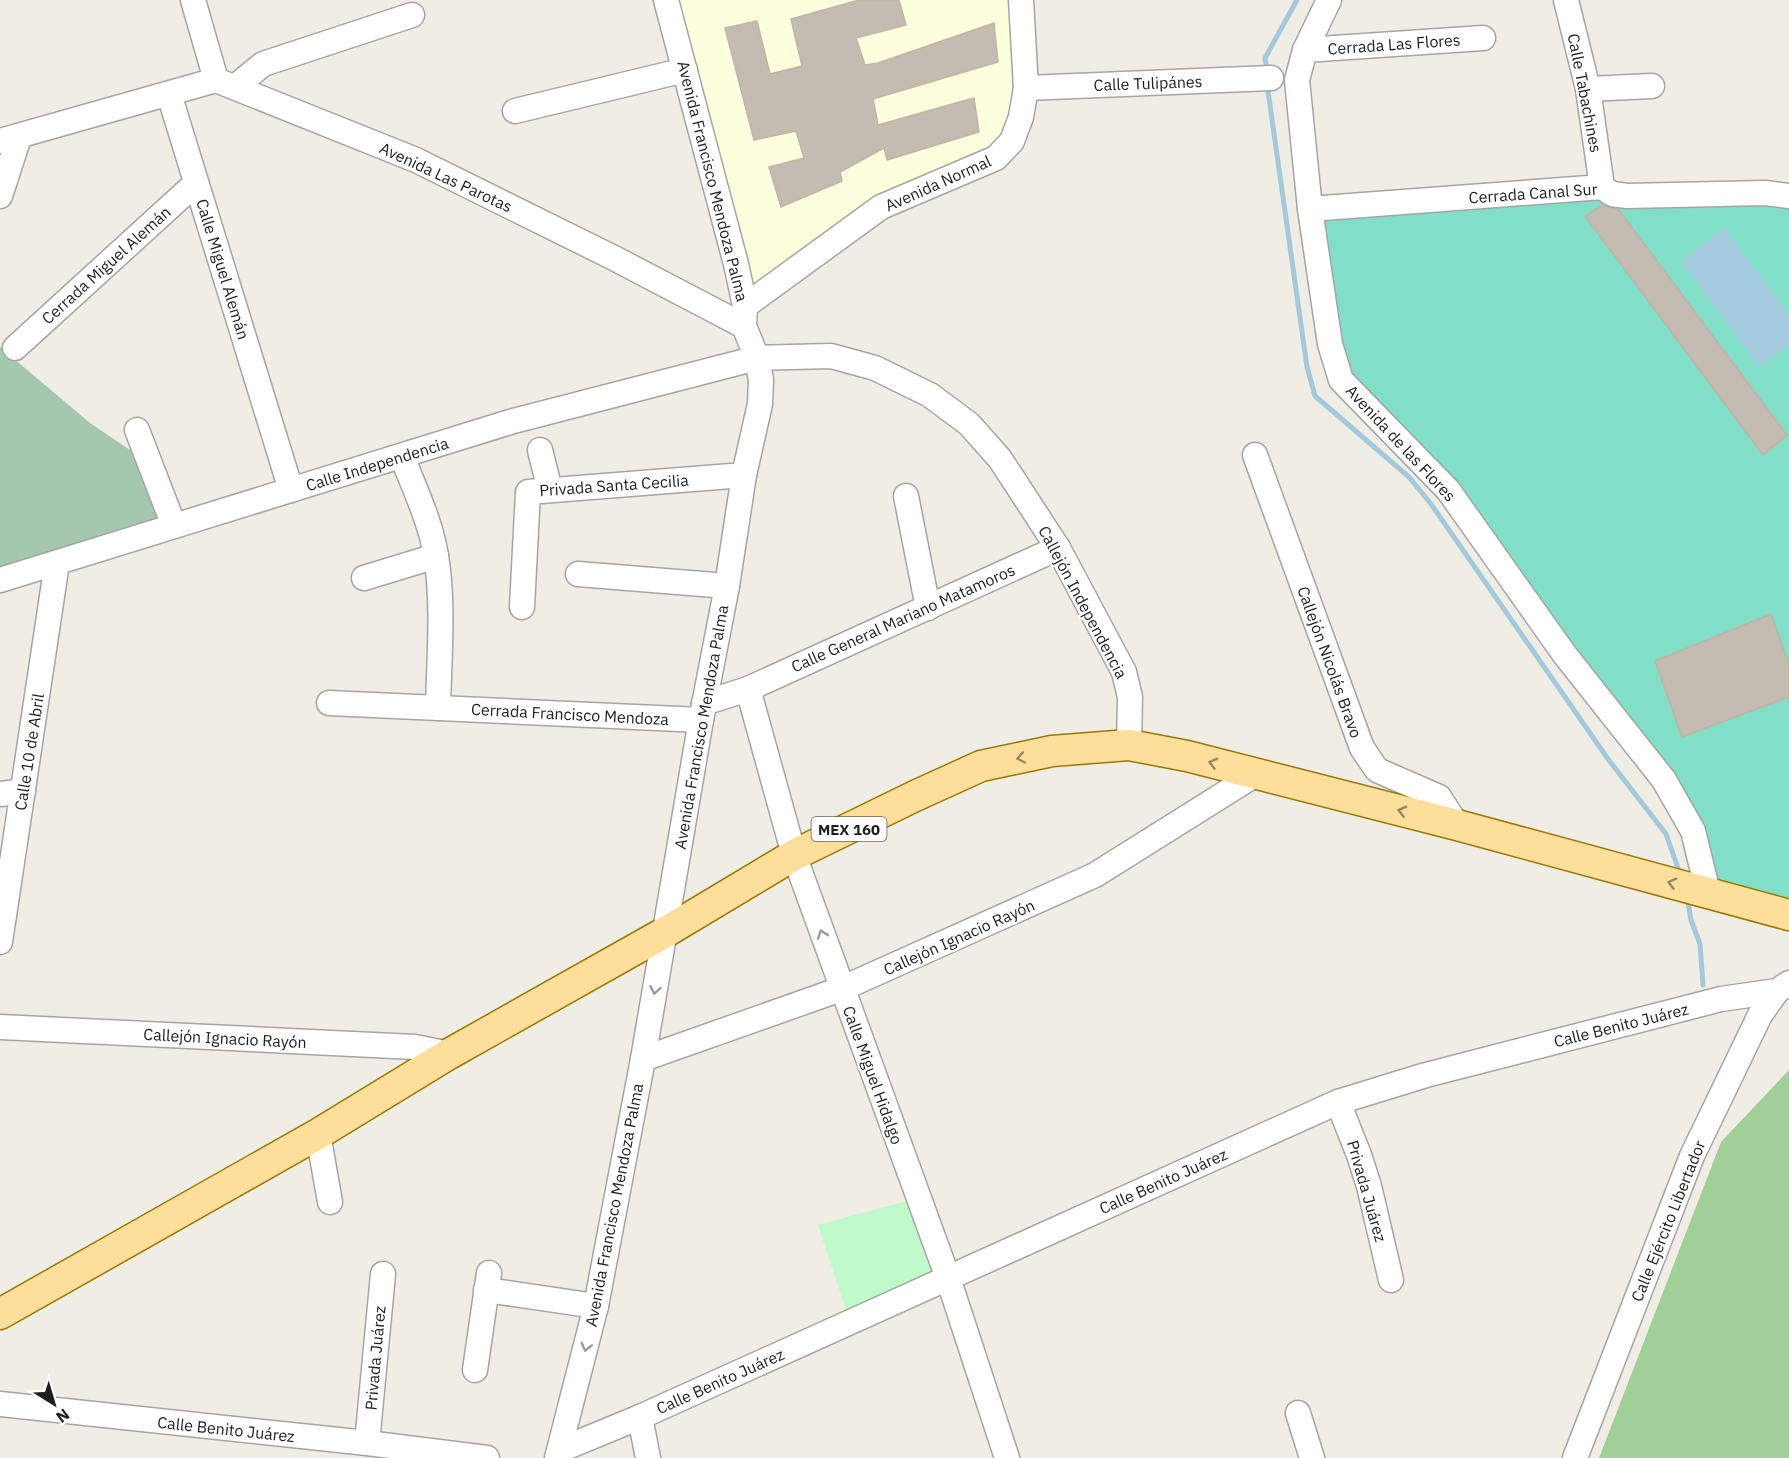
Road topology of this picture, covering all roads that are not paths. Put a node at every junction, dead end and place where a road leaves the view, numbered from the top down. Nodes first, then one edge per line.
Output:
1 (193, 0) edge
2 (666, 0) edge
3 (1021, 0) edge
4 (1329, 0) edge
5 (1566, 0) edge
6 (412, 15) dead end
7 (1483, 38) dead end
8 (1305, 50) junction
9 (685, 70) junction
10 (1271, 78) dead end
11 (226, 84) junction
12 (1652, 86) dead end
13 (1026, 88) junction
14 (1588, 89) junction
15 (169, 94) junction
16 (515, 111) dead end
17 (10, 139) edge
18 (196, 183) junction
19 (1602, 187) junction
20 (0, 196) edge
21 (1789, 196) edge
22 (1310, 209) junction
23 (745, 316) junction
24 (15, 348) dead end
25 (757, 358) junction
26 (136, 430) dead end
27 (540, 450) dead end
28 (1255, 455) dead end
29 (402, 456) junction
30 (744, 475) junction
31 (291, 490) junction
32 (550, 490) junction
33 (906, 496) dead end
34 (174, 526) junction
35 (1058, 548) junction
36 (436, 556) junction
37 (57, 562) junction
38 (578, 574) dead end
39 (364, 578) dead end
40 (0, 580) edge
41 (727, 586) junction
42 (522, 607) dead end
43 (928, 608) junction
44 (748, 689) junction
45 (329, 704) dead end
46 (438, 708) junction
47 (703, 712) junction
48 (1129, 745) junction
49 (1256, 774) junction
50 (11, 792) edge
51 (1457, 825) junction
52 (794, 855) junction
53 (1708, 892) junction
54 (1789, 915) edge
55 (664, 933) junction
56 (0, 942) edge
57 (1783, 987) edge
58 (841, 989) junction
59 (0, 1027) edge
60 (449, 1054) junction
61 (643, 1059) junction
62 (1338, 1102) junction
63 (318, 1134) junction
64 (330, 1202) dead end
65 (383, 1274) dead end
66 (948, 1278) junction
67 (1391, 1280) dead end
68 (596, 1306) junction
69 (0, 1314) edge
70 (475, 1370) dead end
71 (0, 1404) edge
72 (1298, 1413) dead end
73 (639, 1417) junction
74 (367, 1443) junction
75 (334, 1449) edge
76 (559, 1454) edge
77 (487, 1458) edge
78 (648, 1458) edge
79 (1007, 1458) edge
80 (1312, 1458) edge
81 (1575, 1458) edge

1 - 11 street
2 - 9 street, Avenida Francisco Mendoza Palma
3 - 13 street, Avenida Normal
4 - 8 street, Avenida de las Flores
5 - 14 street, Calle Tabachines
6 - 11 street
7 - 8 street, Cerrada Las Flores
8 - 22 street, Avenida de las Flores
9 - 16 street
9 - 23 street, Avenida Francisco Mendoza Palma
10 - 13 street, Calle Tulipánes
11 - 15 street
11 - 23 street, Avenida Las Parotas
12 - 14 street
13 - 23 street, Avenida Normal
14 - 19 street, Calle Tabachines
15 - 17 street
15 - 18 street, Calle Miguel Alemán
17 - 20 street
18 - 24 street, Cerrada Miguel Alemán
18 - 31 street, Calle Miguel Alemán
19 - 21 street, Cerrada Canal Sur
19 - 22 street, Cerrada Canal Sur
22 - 53 street, Avenida de las Flores
23 - 25 street, Avenida Francisco Mendoza Palma
25 - 29 street, Calle Independencia
25 - 30 street, Avenida Francisco Mendoza Palma
25 - 35 street, Callejón Independencia
26 - 34 street
27 - 32 street
28 - 51 street, Callejón Nicolás Bravo
29 - 31 street, Calle Independencia
29 - 36 street
30 - 32 street, Privada Santa Cecilia
30 - 41 street, Avenida Francisco Mendoza Palma
31 - 34 street, Calle Independencia
32 - 42 street, Privada Santa Cecilia
33 - 43 street
34 - 37 street, Calle Independencia
35 - 43 street, Calle General Mariano Matamoros
35 - 48 street, Callejón Independencia
36 - 39 street
36 - 46 street
37 - 40 street, Calle Independencia
37 - 50 street, Calle 10 de Abril
38 - 41 street
41 - 47 street, Avenida Francisco Mendoza Palma
43 - 44 street, Calle General Mariano Matamoros
44 - 47 street, Calle General Mariano Matamoros
44 - 52 street, Calle Miguel Hidalgo
45 - 46 street, Cerrada Francisco Mendoza
46 - 47 street, Cerrada Francisco Mendoza
47 - 55 street, Avenida Francisco Mendoza Palma
49 -> 48 main road, MEX 160
48 -> 52 main road, MEX 160
51 -> 49 main road, MEX 160
49 - 58 street, Callejón Ignacio Rayón
50 - 56 street, Calle 10 de Abril
53 -> 51 main road, MEX 160
52 - 55 main road, MEX 160
58 -> 52 street, Calle Miguel Hidalgo
53 - 54 main road, MEX 160
55 - 60 main road, MEX 160
55 -> 61 street, Avenida Francisco Mendoza Palma
57 - 62 street, Calle Benito Juárez
57 - 81 street, Calle Ejército Libertador
58 - 61 street, Callejón Ignacio Rayón
58 - 66 street, Calle Miguel Hidalgo
59 - 60 street, Callejón Ignacio Rayón
60 - 63 main road, MEX 160
61 - 68 street, Avenida Francisco Mendoza Palma
62 - 66 street, Calle Benito Juárez
62 - 67 street, Privada Juárez
63 - 64 street
63 - 69 main road, MEX 160
65 - 74 street, Privada Juárez
66 - 73 street, Calle Benito Juárez
66 - 79 street, Calle Miguel Hidalgo
68 - 70 street
68 -> 76 street, Avenida Francisco Mendoza Palma
71 - 75 street, Calle Benito Juárez
72 - 80 street
73 - 76 street, Calle Benito Juárez
73 - 78 street
74 - 75 street, Calle Benito Juárez
74 - 77 street, Calle Benito Juárez

